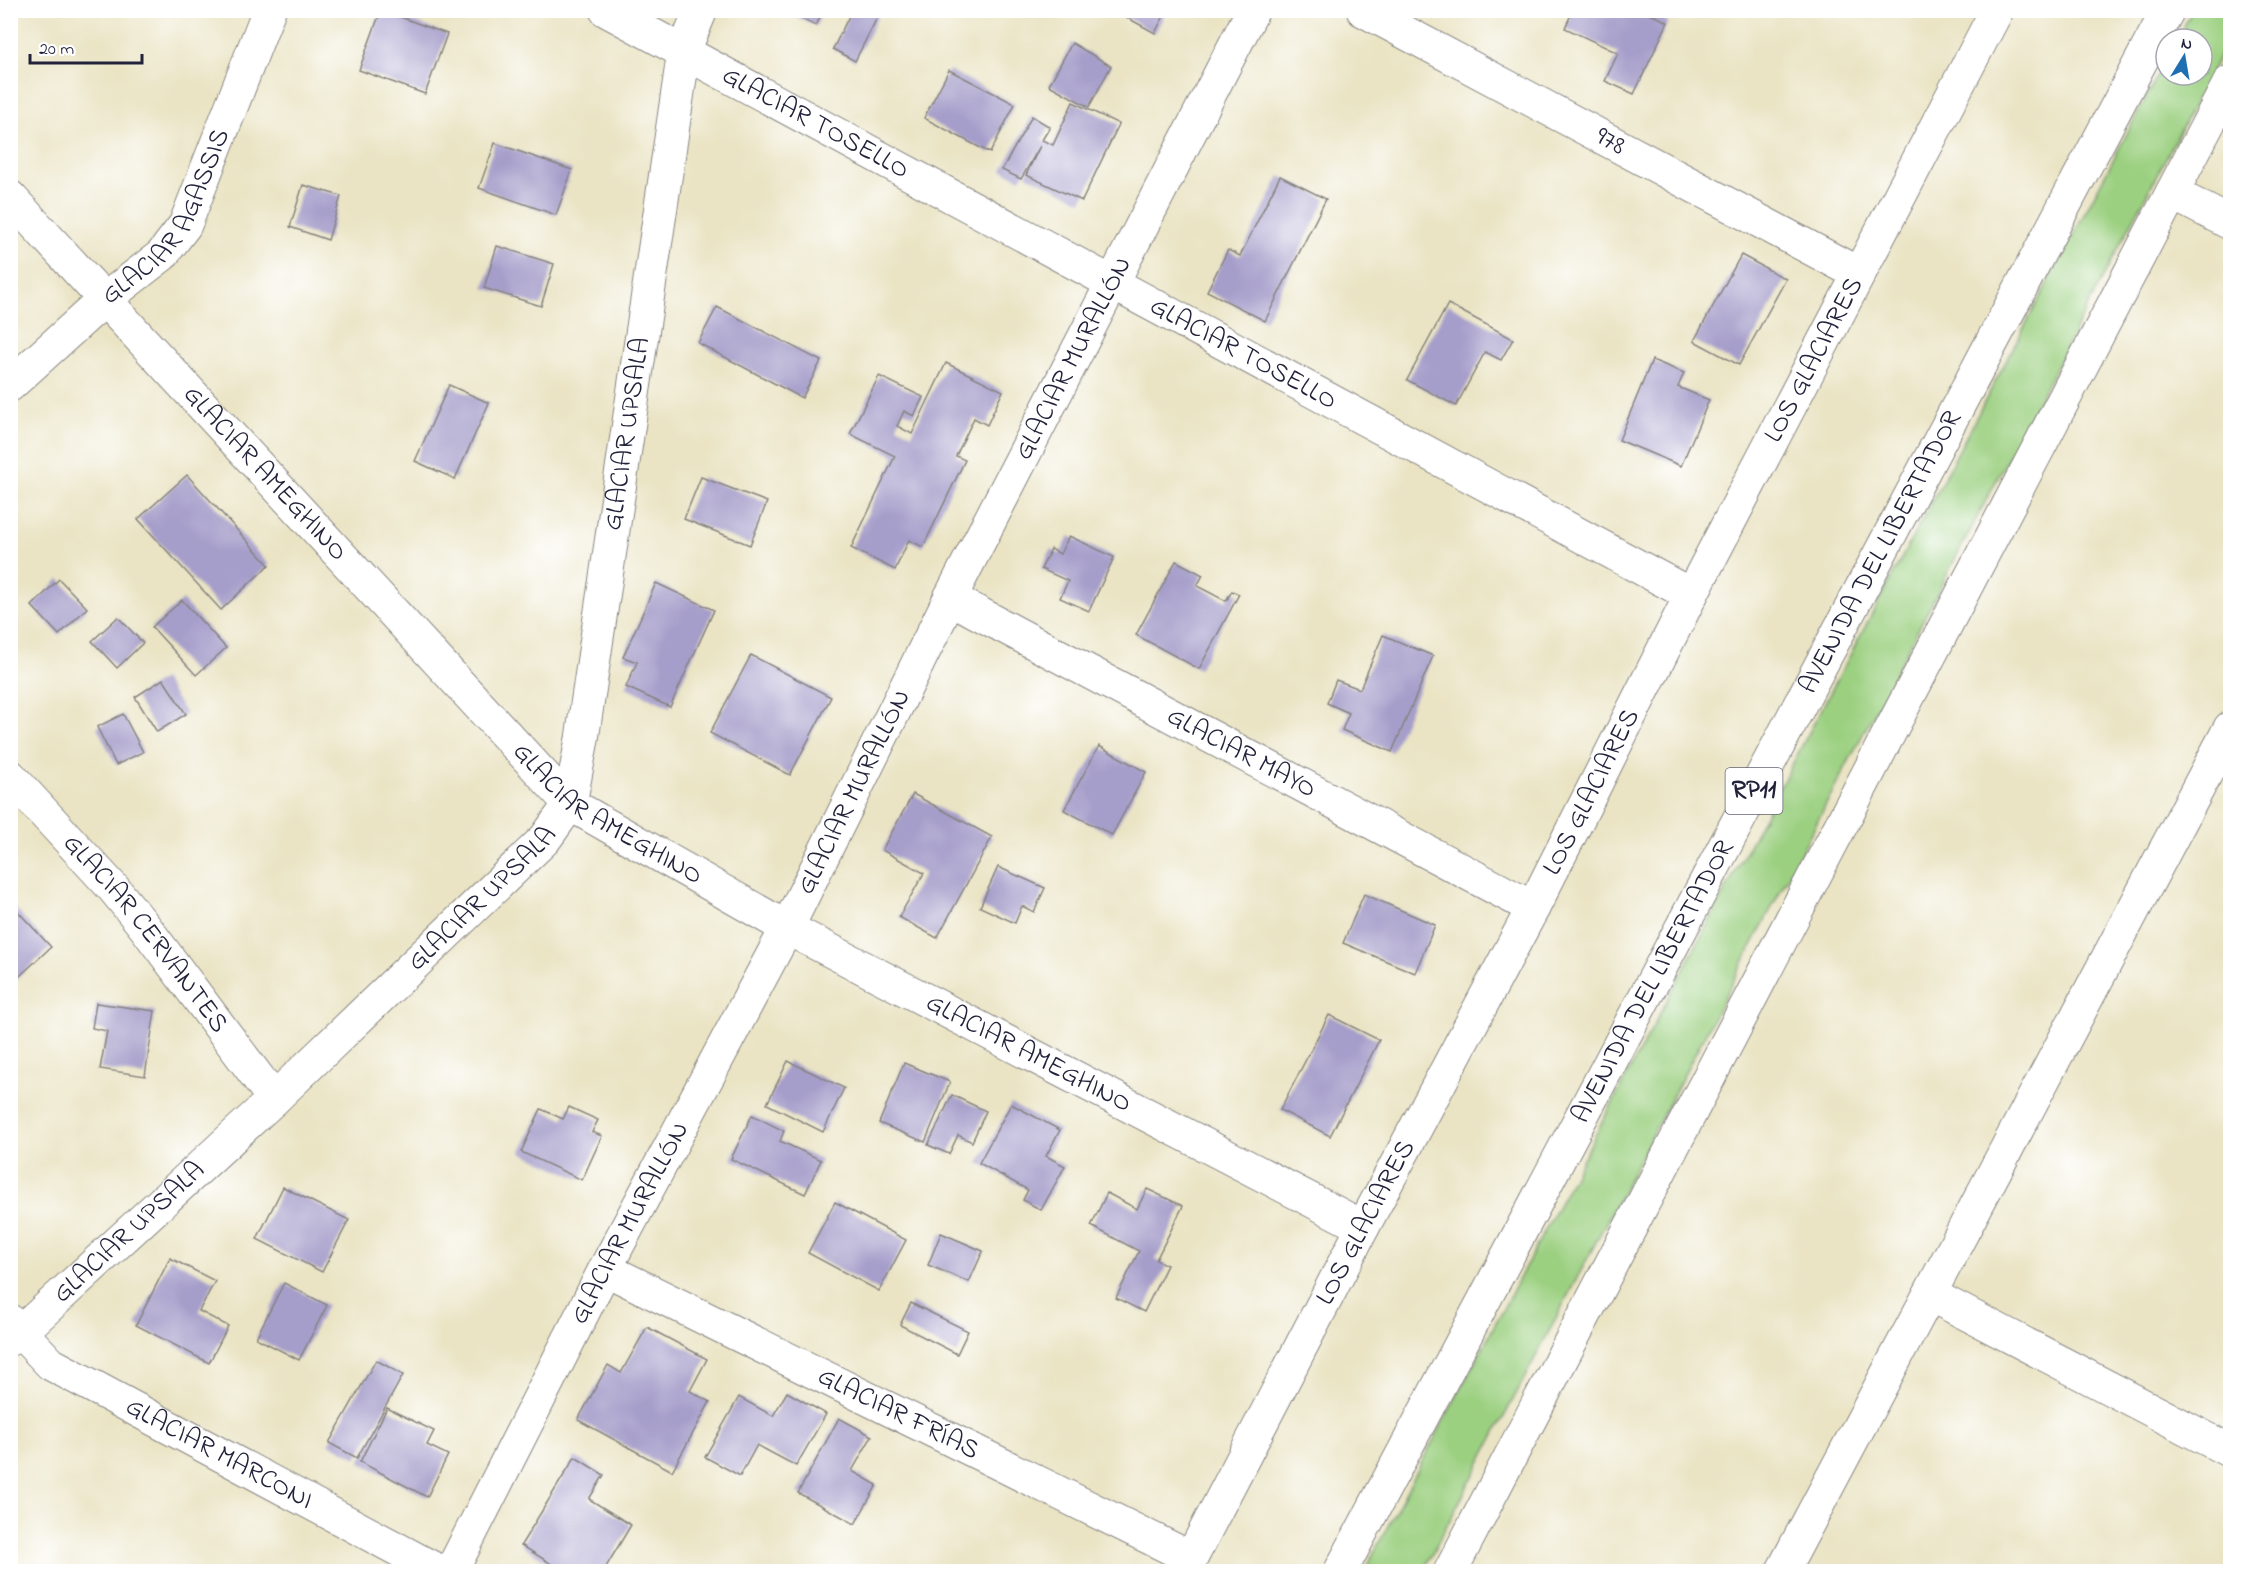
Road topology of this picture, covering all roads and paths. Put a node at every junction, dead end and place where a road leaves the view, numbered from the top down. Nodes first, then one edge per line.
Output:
1 (269, 10) edge
2 (606, 10) edge
3 (701, 10) edge
4 (1253, 10) edge
5 (1363, 10) edge
6 (1997, 10) edge
7 (2168, 10) edge
8 (684, 51) junction
9 (2230, 82) edge
10 (2172, 193) junction
11 (10, 197) edge
12 (2230, 223) edge
13 (1859, 274) junction
14 (1113, 283) junction
15 (104, 300) junction
16 (10, 385) edge
17 (1691, 595) junction
18 (950, 598) junction
19 (2230, 728) edge
20 (10, 776) edge
21 (570, 804) junction
22 (1533, 908) junction
23 (787, 928) junction
24 (274, 1099) junction
25 (1363, 1227) junction
26 (605, 1269) junction
27 (1931, 1295) junction
28 (14, 1331) edge
29 (2230, 1451) edge
30 (1188, 1565) edge
31 (440, 1572) edge
32 (451, 1572) edge
33 (1340, 1572) edge
34 (1450, 1572) edge
35 (1782, 1572) edge

1 - 15 street, GLACIAR AGASSIS
2 - 8 street, GLACIAR TOSELLO
3 - 8 street, GLACIAR UPSALA
4 - 14 street, GLACIAR MURALLÓN
5 - 13 street, 978
6 - 13 street, LOS GLACIARES
7 - 33 street, AVENIDA DEL LIBERTADOR / RP11
8 - 14 street, GLACIAR TOSELLO
8 - 21 street, GLACIAR UPSALA
9 - 10 street
10 - 12 street
10 - 34 street
11 - 15 street, GLACIAR AMEGHINO
13 - 17 street, LOS GLACIARES
14 - 17 street, GLACIAR TOSELLO
14 - 18 street, GLACIAR MURALLÓN
15 - 16 street, GLACIAR AGASSIS
15 - 21 street, GLACIAR AMEGHINO
17 - 22 street, LOS GLACIARES
18 - 22 street, GLACIAR MAYO
18 - 23 street, GLACIAR MURALLÓN
19 - 27 street
20 - 24 street, GLACIAR CERVANTES
21 - 23 street, GLACIAR AMEGHINO
21 - 24 street, GLACIAR UPSALA
22 - 25 street, LOS GLACIARES
23 - 25 street, GLACIAR AMEGHINO
23 - 26 street, GLACIAR MURALLÓN
24 - 28 street, GLACIAR UPSALA
25 - 30 street, LOS GLACIARES
26 - 30 street, GLACIAR FRÍAS
26 - 32 street, GLACIAR MURALLÓN
27 - 29 street
27 - 35 street
28 - 31 street, GLACIAR MARCONI

